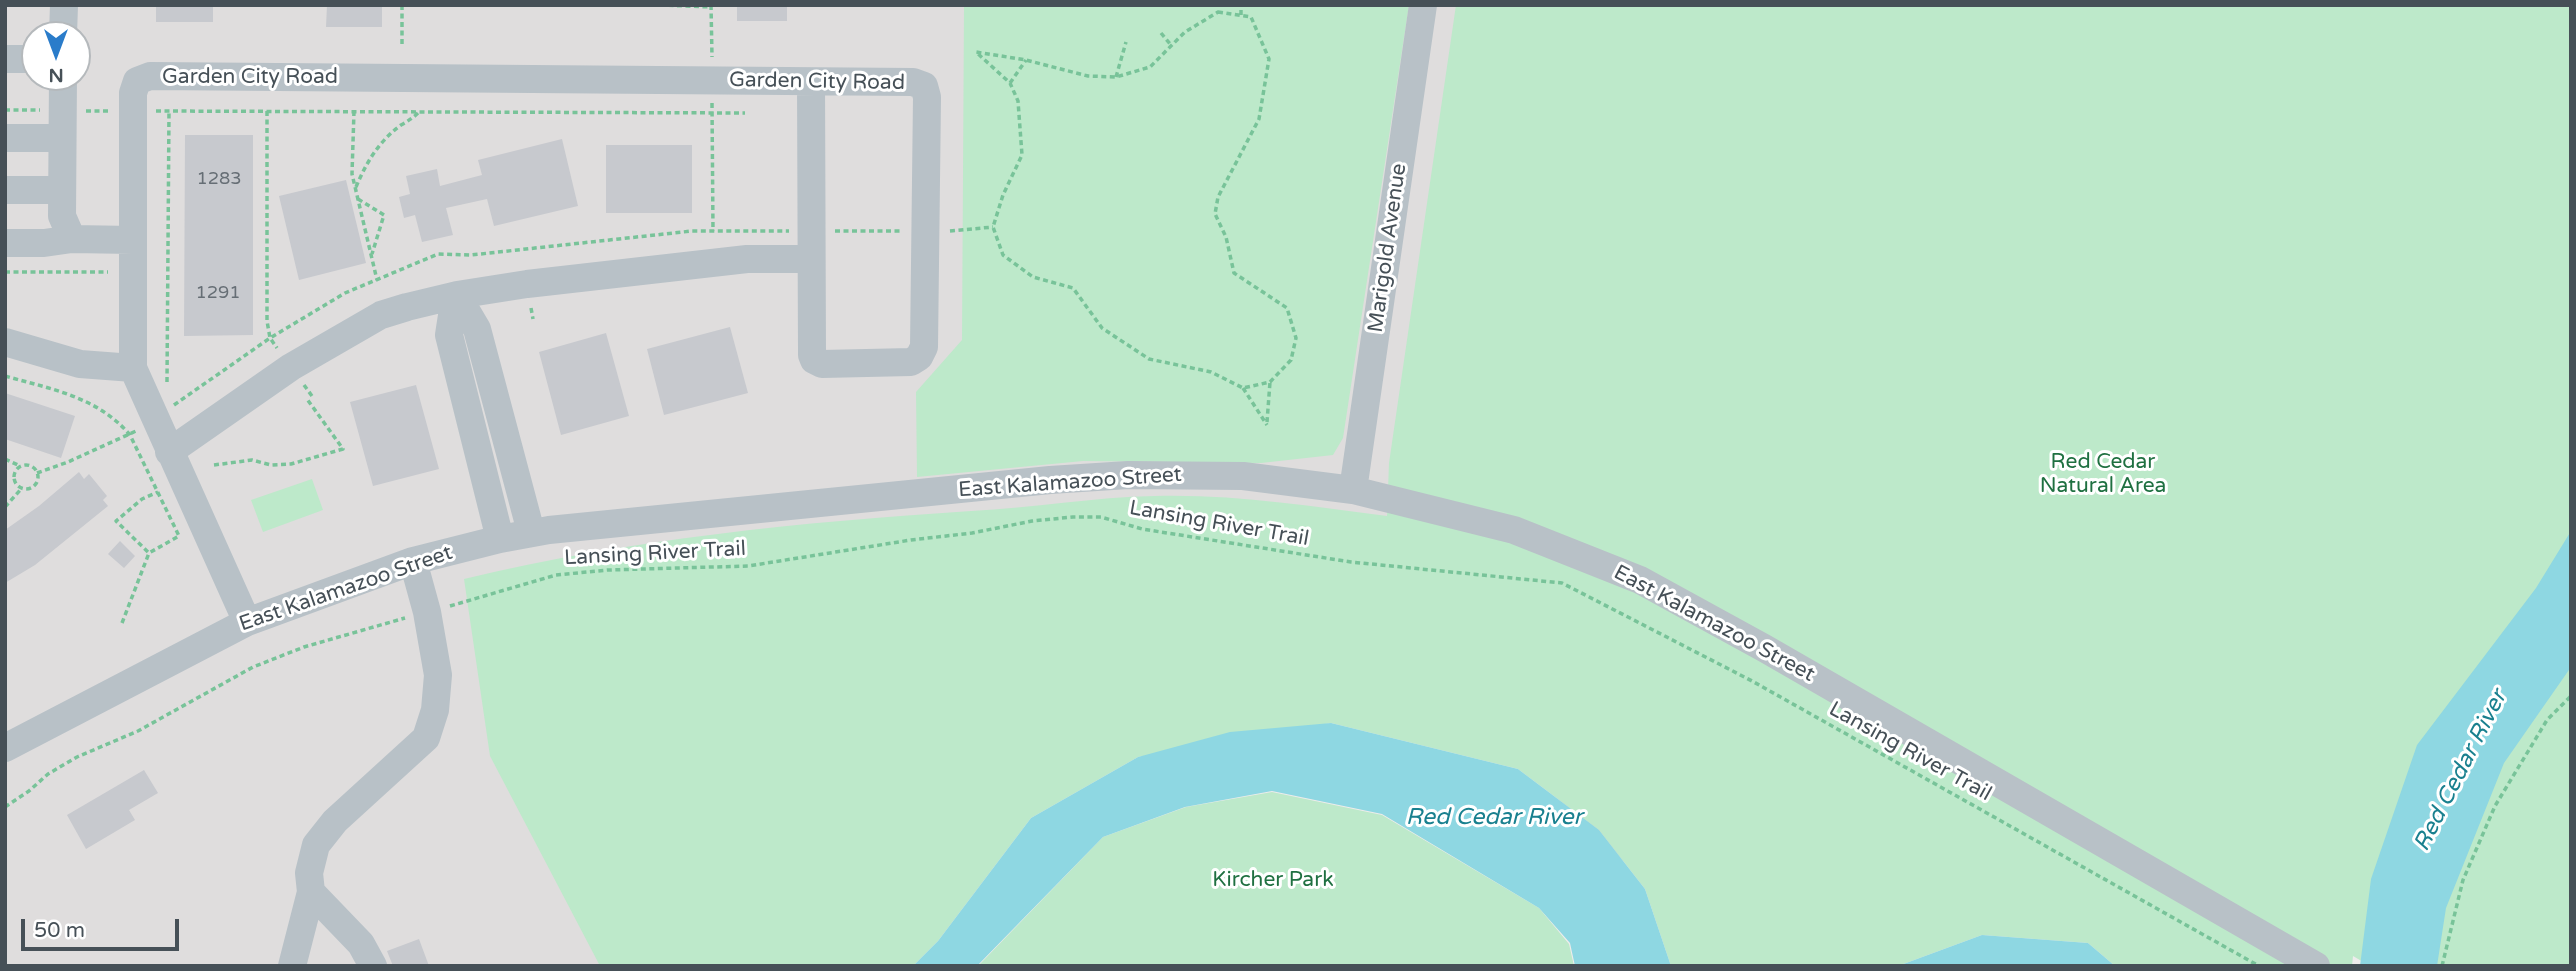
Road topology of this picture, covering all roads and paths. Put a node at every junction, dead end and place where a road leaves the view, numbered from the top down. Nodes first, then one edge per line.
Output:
1 (402, 5) edge
2 (660, 5) edge
3 (1241, 5) edge
4 (1423, 5) edge
5 (712, 6) edge
6 (1241, 15) junction
7 (1161, 33) dead end
8 (1126, 42) dead end
9 (402, 45) dead end
10 (1171, 45) junction
11 (1026, 60) junction
12 (1116, 77) junction
13 (712, 80) junction
14 (811, 82) junction
15 (1010, 83) junction
16 (63, 91) edge
17 (5, 110) edge
18 (133, 111) junction
19 (169, 111) junction
20 (267, 111) junction
21 (354, 111) junction
22 (421, 111) junction
23 (713, 113) junction
24 (745, 113) dead end
25 (62, 124) junction
26 (5, 138) edge
27 (356, 187) junction
28 (5, 190) edge
29 (62, 190) junction
30 (358, 199) junction
31 (713, 230) dead end
32 (72, 239) junction
33 (133, 240) junction
34 (5, 243) edge
35 (372, 256) junction
36 (811, 259) junction
37 (5, 272) edge
38 (133, 278) junction
39 (377, 280) dead end
40 (456, 296) junction
41 (270, 338) dead end
42 (5, 342) edge
43 (133, 368) junction
44 (5, 376) edge
45 (167, 382) dead end
46 (1270, 382) junction
47 (1243, 388) junction
48 (168, 396) dead end
49 (307, 398) dead end
50 (168, 410) dead end
51 (169, 452) junction
52 (5, 459) edge
53 (214, 464) dead end
54 (20, 466) junction
55 (170, 487) junction
56 (22, 488) junction
57 (1353, 490) junction
58 (5, 507) edge
59 (531, 532) junction
60 (500, 538) junction
61 (149, 552) junction
62 (413, 561) junction
63 (427, 612) junction
64 (247, 622) junction
65 (122, 623) dead end
66 (2571, 696) edge
67 (5, 748) edge
68 (5, 807) edge
69 (311, 892) junction
70 (2308, 961) edge
71 (292, 966) edge
72 (373, 966) edge
73 (2259, 966) edge
74 (2442, 966) edge

1 - 9 path
2 - 5 path
3 - 6 path
4 - 57 street, Marigold Avenue
5 - 13 path
6 - 10 path
6 - 46 path
7 - 10 path
8 - 12 path
10 - 12 path
11 - 12 path
11 - 15 path
11 - 15 path
13 - 14 street, Garden City Road
13 - 18 street, Garden City Road
13 - 23 path
14 - 36 street
14 - 36 street, Garden City Road
15 - 47 path
16 - 25 street
17 - 25 path
18 - 19 path
18 - 25 path
18 - 33 street, Garden City Road
19 - 20 path
19 - 45 path
20 - 21 path
20 - 41 path
21 - 22 path
21 - 27 path
22 - 23 path
22 - 27 path
23 - 24 path
23 - 31 path
25 - 26 street
25 - 29 street
27 - 30 path
28 - 29 street
29 - 32 street
30 - 35 path
30 - 35 path
32 - 33 street
32 - 34 street
33 - 38 street, Garden City Road
35 - 39 path
36 - 40 street
37 - 38 path
38 - 43 street, Garden City Road
40 - 51 street
40 - 59 street
40 - 60 street
42 - 43 street
43 - 51 street, Garden City Road
44 - 55 path
46 - 47 path
46 - 47 path
48 - 50 path
49 - 53 path
51 - 55 street, Garden City Road
52 - 54 path
54 - 56 path
54 - 56 path
55 - 61 path
55 - 61 path
55 - 64 street, Garden City Road
56 - 58 path
57 - 59 street, East Kalamazoo Street
57 - 70 street, East Kalamazoo Street
59 - 60 street, East Kalamazoo Street
60 - 62 street, East Kalamazoo Street
61 - 65 path
62 - 63 street
62 - 64 street, East Kalamazoo Street
63 - 68 path, Lansing River Trail
63 - 69 street
63 - 73 path, Lansing River Trail
64 - 67 street, East Kalamazoo Street
66 - 74 path
69 - 71 street
69 - 72 street

